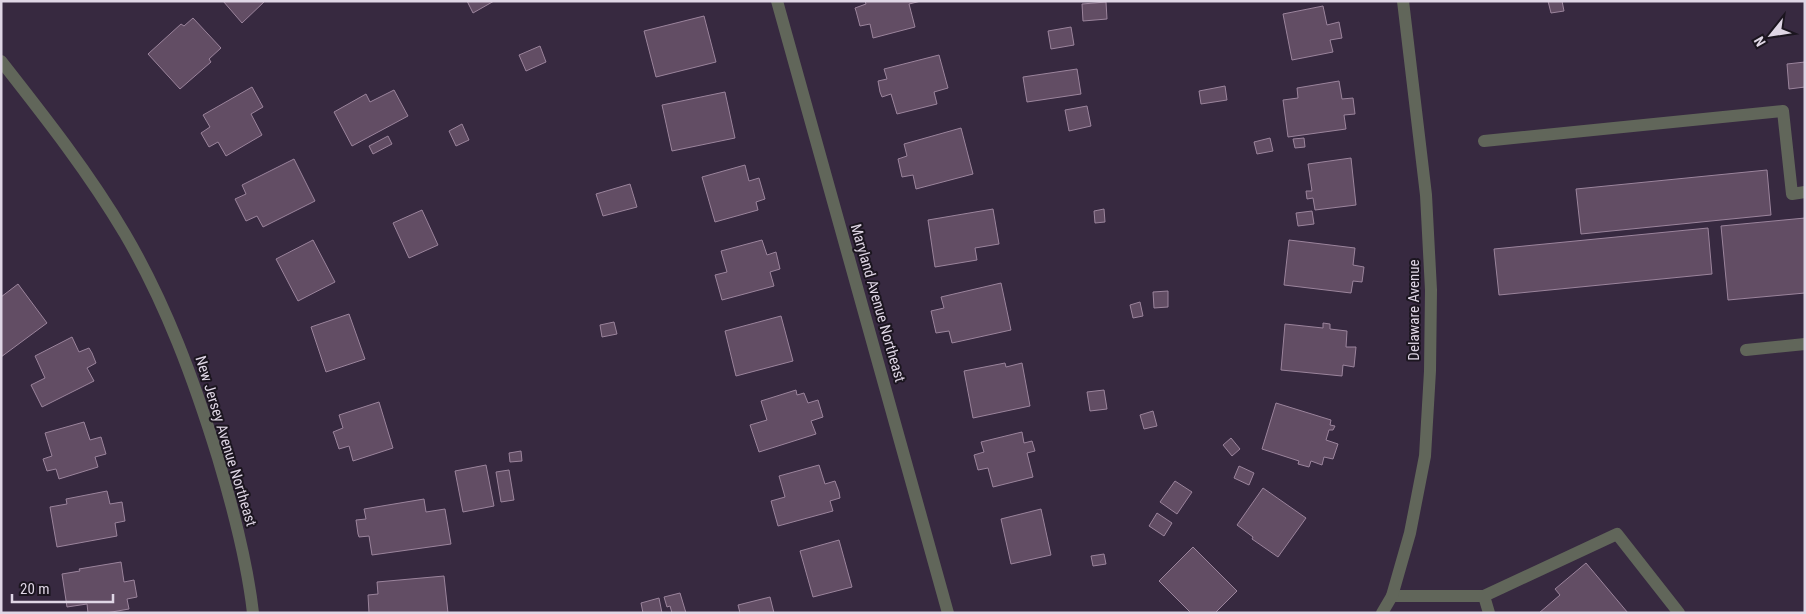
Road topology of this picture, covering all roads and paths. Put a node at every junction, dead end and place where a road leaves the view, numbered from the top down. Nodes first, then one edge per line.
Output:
1 (777, 1) edge
2 (1403, 1) edge
3 (1, 62) edge
4 (1484, 141) dead end
5 (1805, 192) edge
6 (1805, 344) edge
7 (1746, 350) dead end
8 (1392, 596) junction
9 (1484, 596) junction
10 (253, 613) edge
11 (948, 613) edge
12 (1382, 613) edge
13 (1489, 613) edge
14 (1679, 613) edge

1 - 11 street, Maryland Avenue Northeast
2 - 8 street, Delaware Avenue
3 - 10 street, New Jersey Avenue Northeast
4 - 5 street
6 - 7 street
8 - 9 street
8 - 12 street, Delaware Avenue
9 - 13 street
9 - 14 street

